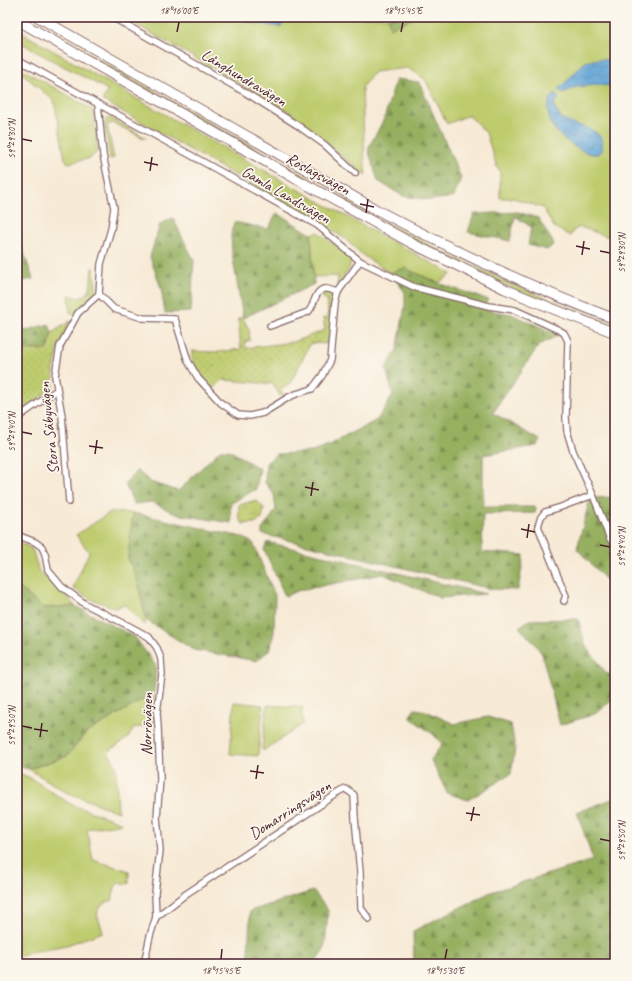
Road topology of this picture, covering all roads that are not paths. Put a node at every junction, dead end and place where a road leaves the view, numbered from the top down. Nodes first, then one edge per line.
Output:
1 (38, 17) edge
2 (112, 17) edge
3 (17, 20) edge
4 (17, 59) edge
5 (98, 104) junction
6 (355, 172) dead end
7 (360, 260) junction
8 (338, 292) junction
9 (99, 294) junction
10 (615, 319) edge
11 (270, 326) dead end
12 (615, 333) edge
13 (57, 390) junction
14 (17, 418) edge
15 (594, 496) junction
16 (70, 502) dead end
17 (17, 535) edge
18 (615, 544) edge
19 (564, 601) dead end
20 (156, 918) junction
21 (369, 919) dead end
22 (144, 964) edge

1 - 10 main road, Roslagsvägen
2 - 6 street, Långhundravägen
3 - 12 main road, Roslagsvägen
4 - 5 street, Gamla Landsvägen
5 - 7 street, Gamla Landsvägen
5 - 9 street
7 - 8 street
7 - 15 street, Gamla Landsvägen
8 - 9 street
8 - 11 street
9 - 13 street, Stora Säbyvägen
13 - 14 street
13 - 16 street, Stora Säbyvägen
15 - 18 street
15 - 19 street
17 - 20 street, Norrövägen
20 - 21 street, Domarringsvägen
20 - 22 street, Norrövägen

